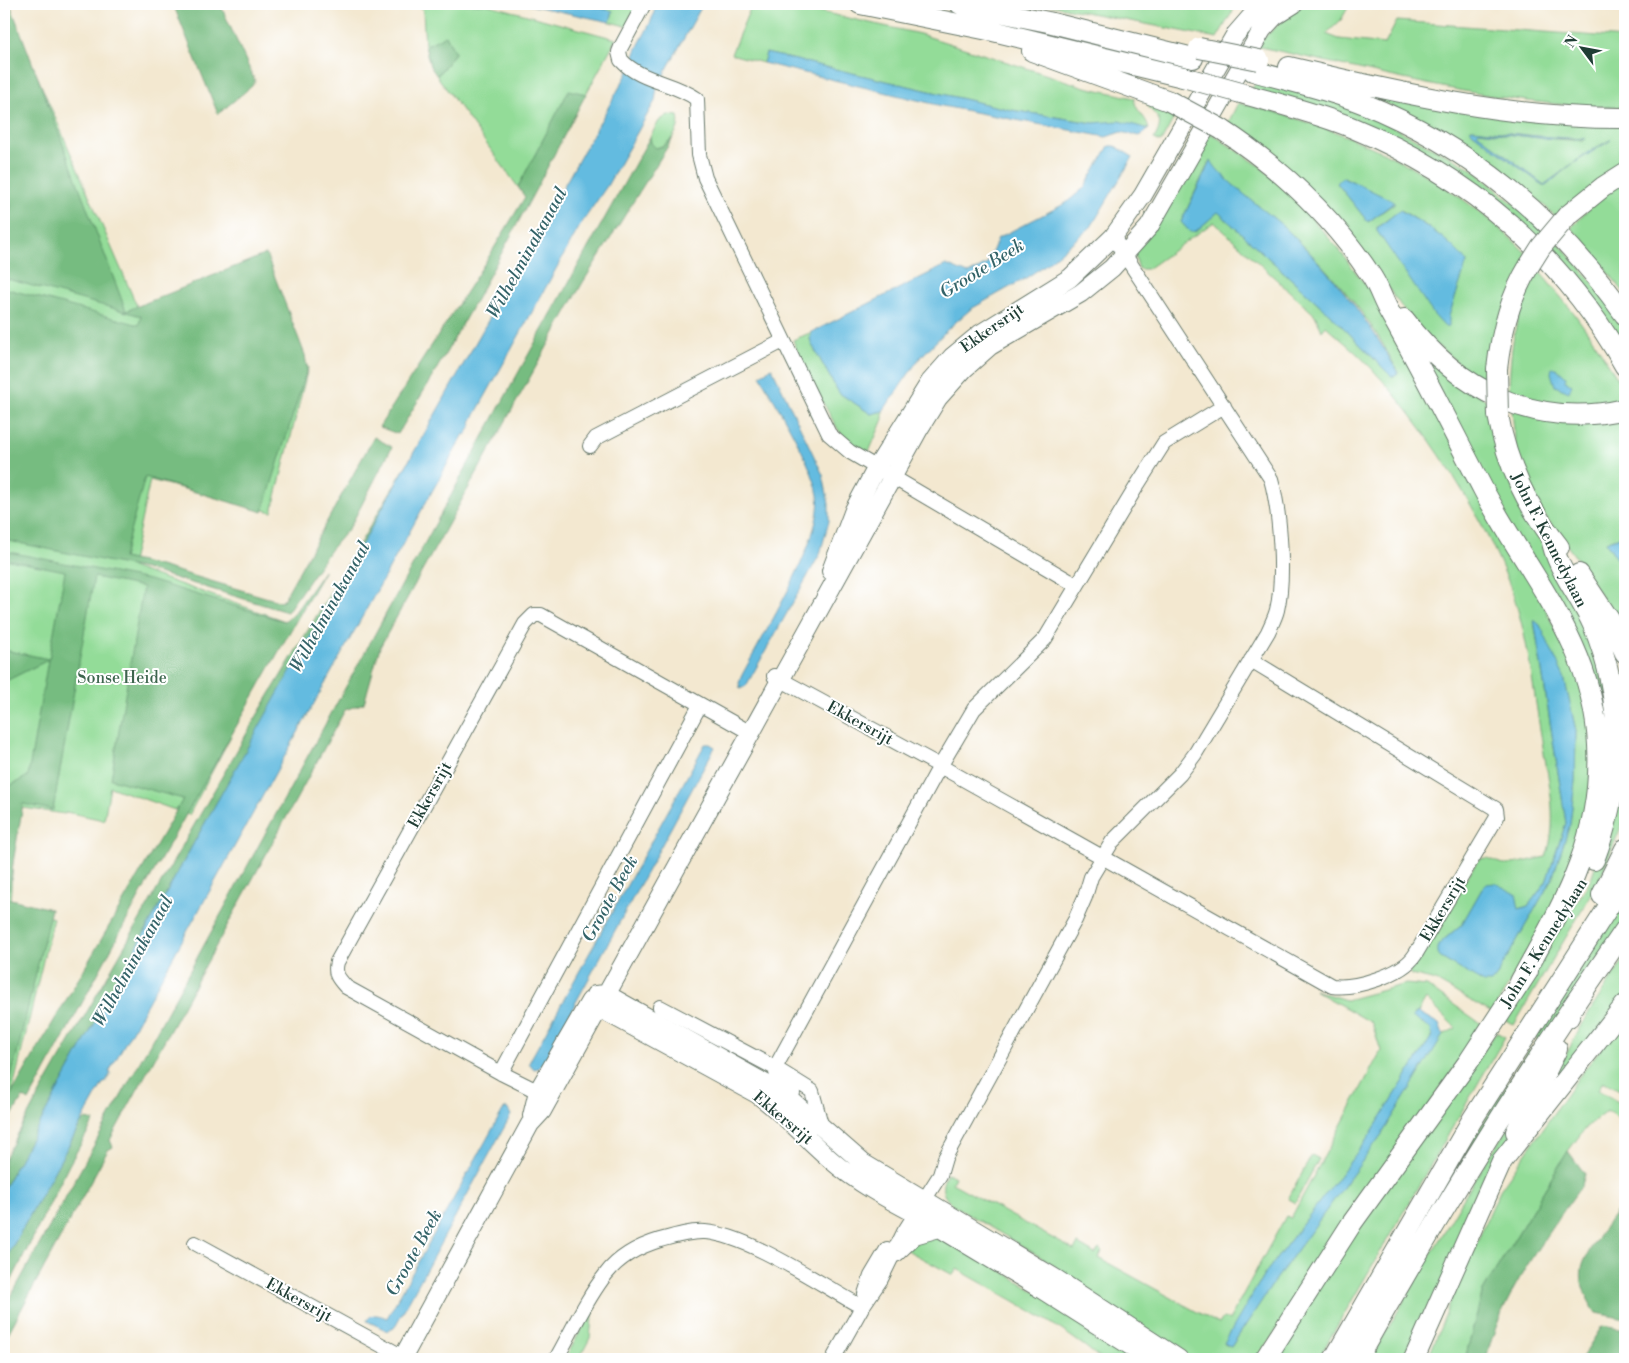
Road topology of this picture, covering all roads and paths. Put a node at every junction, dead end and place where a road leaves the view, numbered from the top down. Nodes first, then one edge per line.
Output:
1 (644, 4) edge
2 (860, 4) edge
3 (960, 4) edge
4 (1262, 4) edge
5 (1294, 4) edge
6 (993, 31) junction
7 (1256, 66) junction
8 (1237, 87) junction
9 (1625, 118) edge
10 (1625, 173) edge
11 (1113, 237) junction
12 (1124, 254) junction
13 (1384, 298) junction
14 (1625, 315) edge
15 (783, 341) junction
16 (1625, 366) edge
17 (1224, 406) junction
18 (1625, 409) edge
19 (590, 446) dead end
20 (878, 467) junction
21 (893, 476) junction
22 (1550, 537) junction
23 (1076, 585) junction
24 (1625, 654) edge
25 (1251, 660) junction
26 (777, 678) junction
27 (700, 705) junction
28 (748, 731) junction
29 (940, 766) junction
30 (1625, 849) edge
31 (1106, 859) junction
32 (1625, 881) edge
33 (1625, 930) edge
34 (1572, 961) junction
35 (1520, 982) junction
36 (599, 999) junction
37 (1625, 1005) edge
38 (1573, 1006) junction
39 (660, 1007) dead end
40 (775, 1068) junction
41 (501, 1073) junction
42 (544, 1094) junction
43 (798, 1107) junction
44 (822, 1128) junction
45 (1502, 1161) junction
46 (917, 1205) junction
47 (937, 1225) junction
48 (195, 1243) dead end
49 (895, 1252) junction
50 (862, 1307) junction
51 (1426, 1331) junction
52 (403, 1358) edge
53 (556, 1359) edge
54 (833, 1359) edge
55 (1153, 1359) edge
56 (1179, 1359) edge
57 (1265, 1359) edge
58 (1334, 1359) edge
59 (1357, 1359) edge
60 (1414, 1359) edge
61 (1424, 1359) edge

1 - 15 street
2 - 6 highway
3 - 7 highway
4 - 11 main road, Ekkersrijt
5 - 8 main road, Ekkersrijt
6 - 8 highway, bridge
6 - 13 highway, bridge
7 - 9 highway
7 - 14 highway
8 - 12 main road, Ekkersrijt
8 - 16 highway
10 - 22 highway, John F. Kennedylaan, bridge
11 - 12 street
11 - 20 main road, Ekkersrijt
12 - 17 street
12 - 21 main road, Ekkersrijt
13 - 18 highway
13 - 35 highway
15 - 19 street
15 - 20 street
17 - 23 street, Ekkersrijt
17 - 25 street
20 - 21 street
20 - 26 main road, Ekkersrijt
21 - 23 street
21 - 26 main road, Ekkersrijt
22 - 24 highway
22 - 35 highway, John F. Kennedylaan
23 - 29 street, Ekkersrijt
25 - 31 street
25 - 31 street, Ekkersrijt
26 - 28 main road, Ekkersrijt
26 - 29 street, Ekkersrijt
27 - 28 street, Ekkersrijt
27 - 41 street
27 - 41 street, Ekkersrijt
28 - 36 main road, Ekkersrijt
29 - 31 street, Ekkersrijt
29 - 40 street, Ekkersrijt
30 - 34 highway
31 - 46 street
32 - 34 highway
33 - 38 highway
34 - 58 highway, John F. Kennedylaan
35 - 57 highway, John F. Kennedylaan
36 - 42 main road, Ekkersrijt
36 - 43 main road, Ekkersrijt
36 - 46 main road, Ekkersrijt
37 - 45 highway
38 - 45 highway
38 - 59 highway
39 - 40 street, Ekkersrijt
40 - 43 street, Ekkersrijt
40 - 44 street, Ekkersrijt
41 - 42 street, Ekkersrijt
42 - 52 main road, Ekkersrijt
43 - 44 main road, Ekkersrijt
44 - 46 main road, Ekkersrijt
45 - 51 highway
46 - 47 main road, Ekkersrijt
46 - 49 street
46 - 50 street
46 - 56 main road, Ekkersrijt
47 - 49 highway
47 - 55 highway, Ekkersrijt
48 - 52 street, Ekkersrijt
49 - 50 street
50 - 53 street
50 - 54 street
51 - 60 highway
51 - 61 highway

